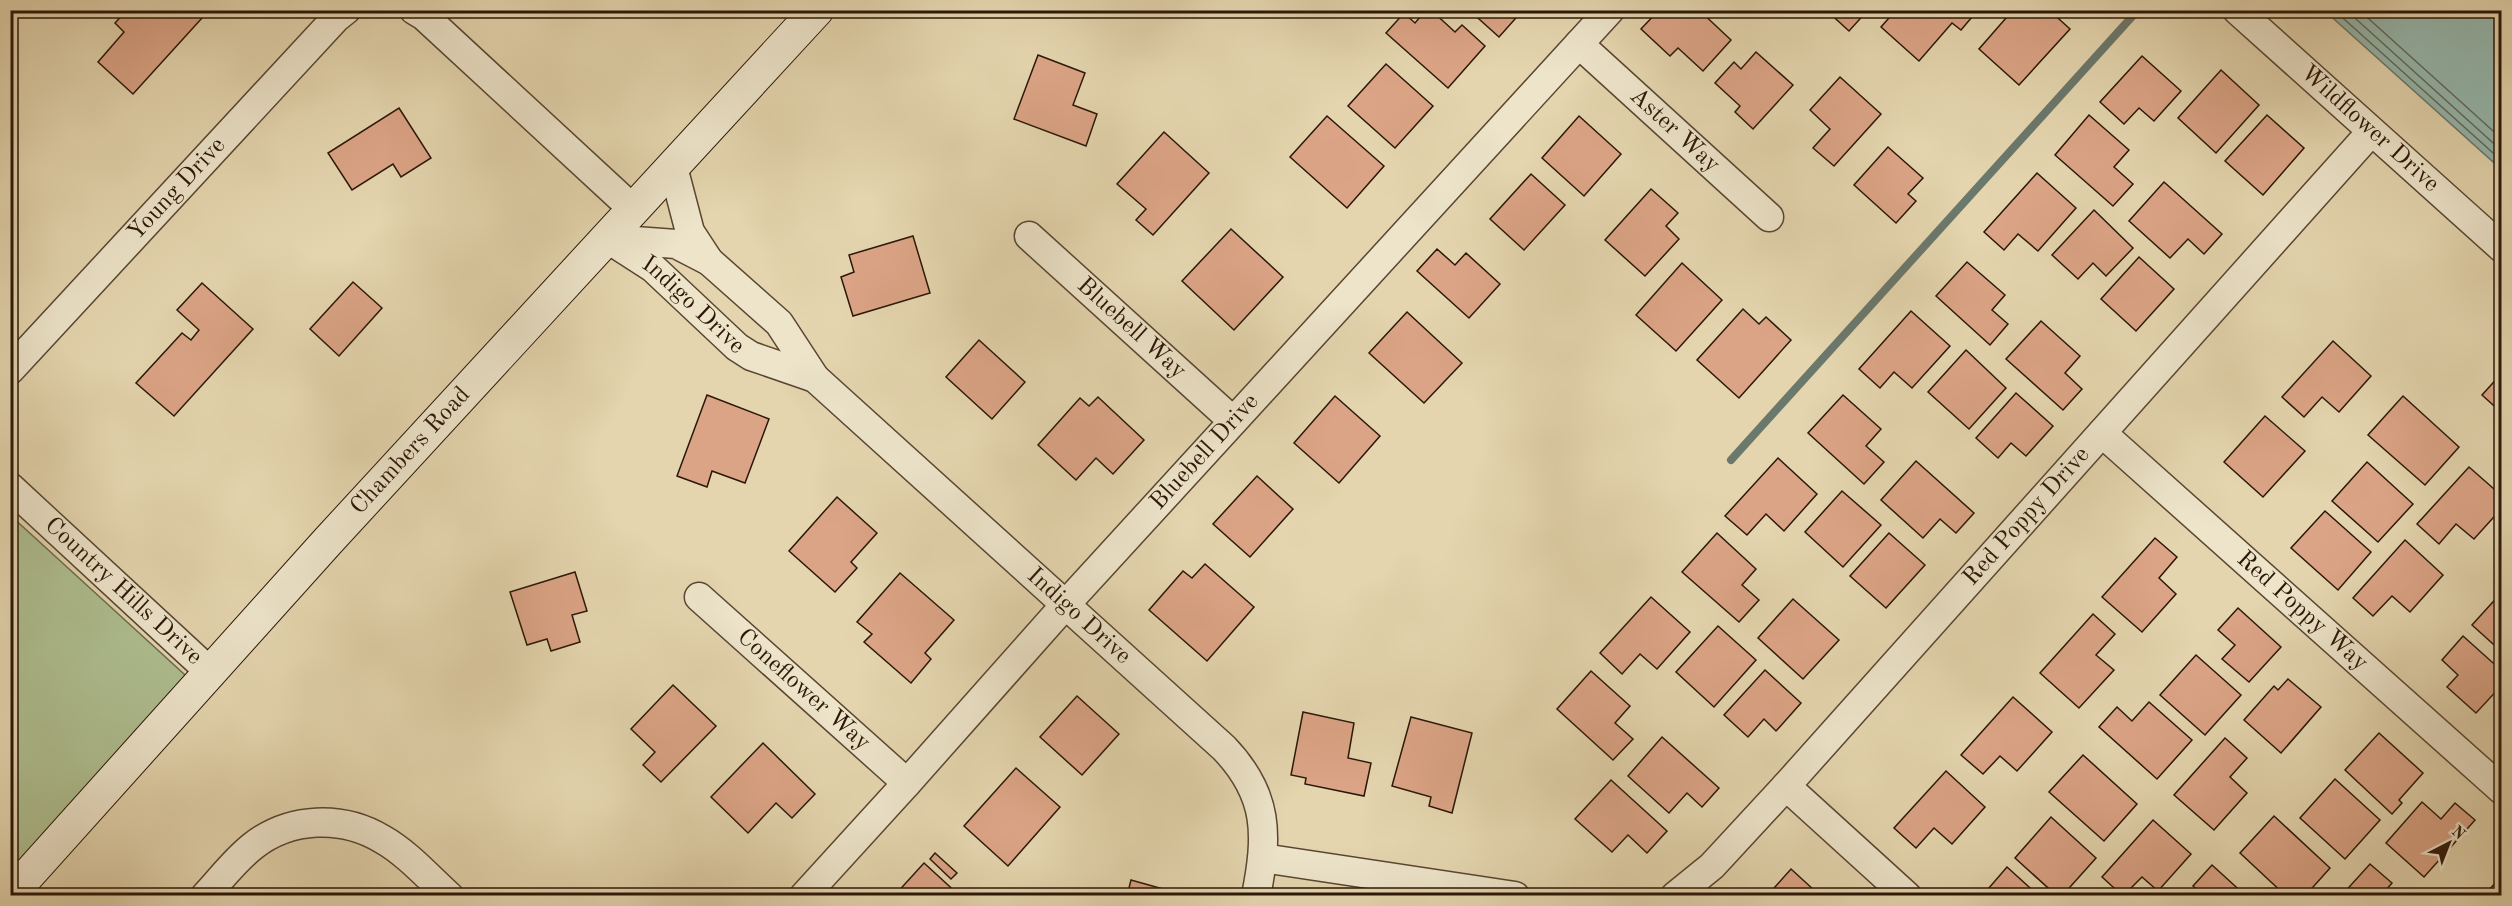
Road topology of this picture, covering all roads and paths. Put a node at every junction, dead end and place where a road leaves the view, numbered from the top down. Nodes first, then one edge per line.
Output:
1 (346, 10) edge
2 (414, 10) edge
3 (817, 10) edge
4 (1610, 10) edge
5 (2237, 10) edge
6 (1580, 44) junction
7 (2371, 132) junction
8 (673, 167) junction
9 (634, 210) junction
10 (1769, 217) dead end
11 (1029, 236) dead end
12 (608, 239) junction
13 (2502, 248) edge
14 (709, 261) junction
15 (10, 370) edge
16 (815, 378) junction
17 (1233, 421) junction
18 (2102, 433) junction
19 (10, 487) edge
20 (699, 597) dead end
21 (1066, 604) junction
22 (209, 671) junction
23 (907, 783) junction
24 (1786, 786) junction
25 (2502, 790) edge
26 (1263, 858) junction
27 (10, 895) edge
28 (205, 896) edge
29 (449, 896) edge
30 (804, 896) edge
31 (1256, 896) edge
32 (1515, 896) edge
33 (1675, 896) edge
34 (1907, 896) edge

1 - 15 street, Young Drive
2 - 9 street
3 - 8 street, Chambers Road
4 - 6 street, Bluebell Drive
5 - 7 street, Wildflower Drive
6 - 10 street, Aster Way
6 - 17 street, Bluebell Drive
7 - 13 street, Wildflower Drive
7 - 18 street, Red Poppy Drive
8 - 9 street, Chambers Road
8 - 14 street
9 - 12 street, Chambers Road
11 - 17 street, Bluebell Way
12 - 14 street
12 - 16 street, Indigo Drive
12 - 22 street, Chambers Road
14 - 16 street, Indigo Drive
16 - 21 street, Indigo Drive
17 - 21 street, Bluebell Drive
18 - 24 street, Red Poppy Drive
18 - 25 street, Red Poppy Way
19 - 22 street, Country Hills Drive
20 - 23 street, Coneflower Way
21 - 23 street, Bluebell Drive
21 - 26 street, Indigo Drive
22 - 27 street, Chambers Road
23 - 30 street, Bluebell Drive
24 - 33 street, Red Poppy Drive
24 - 34 street
26 - 31 street, Indigo Drive
26 - 32 street
28 - 29 street

